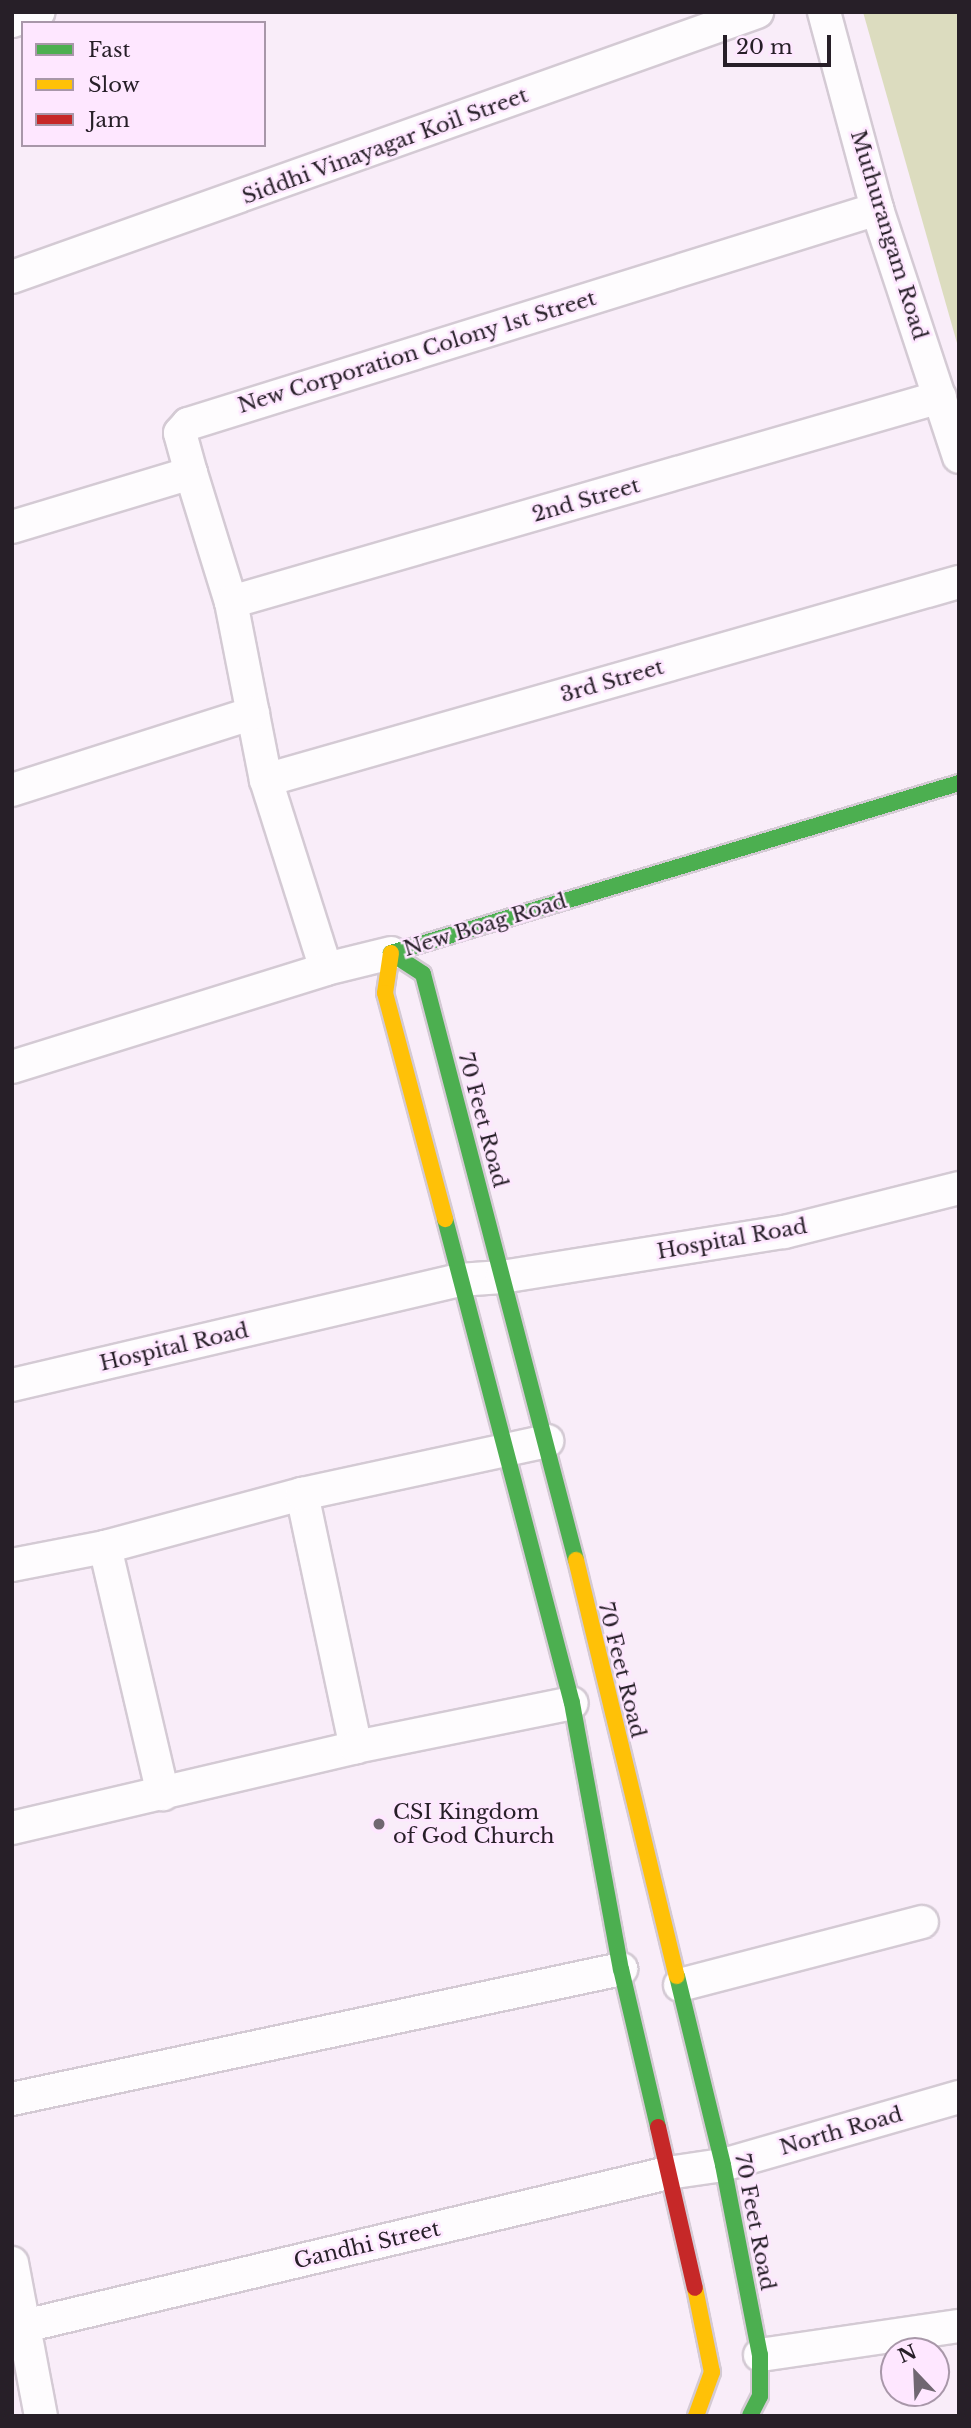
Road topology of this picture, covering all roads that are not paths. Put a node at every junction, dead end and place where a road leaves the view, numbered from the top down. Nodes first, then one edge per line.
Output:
1 (38, 12) edge
2 (757, 12) edge
3 (824, 12) edge
4 (12, 21) edge
5 (877, 209) junction
6 (12, 277) edge
7 (940, 397) junction
8 (959, 457) edge
9 (191, 473) junction
10 (12, 527) edge
11 (959, 582) edge
12 (232, 602) junction
13 (253, 713) junction
14 (266, 780) junction
15 (959, 783) edge
16 (12, 790) edge
17 (391, 953) junction
18 (326, 969) junction
19 (12, 1067) edge
20 (959, 1188) edge
21 (502, 1277) junction
22 (459, 1280) junction
23 (12, 1385) edge
24 (547, 1441) junction
25 (504, 1451) junction
26 (302, 1494) junction
27 (104, 1547) junction
28 (12, 1565) edge
29 (572, 1703) junction
30 (356, 1747) junction
31 (163, 1794) junction
32 (12, 1828) edge
33 (922, 1922) dead end
34 (621, 1969) junction
35 (680, 1985) junction
36 (959, 2097) edge
37 (12, 2099) edge
38 (723, 2165) junction
39 (668, 2173) junction
40 (12, 2263) edge
41 (959, 2326) edge
42 (17, 2328) edge
43 (760, 2355) junction
44 (41, 2416) edge
45 (696, 2416) edge
46 (750, 2416) edge

1 - 4 street
2 - 6 street, Siddhi Vinayagar Koil Street
3 - 5 street, Muthurangam Road
5 - 7 street, Muthurangam Road
5 - 9 street, New Corporation Colony 1st Street
7 - 8 street, Muthurangam Road
7 - 12 street, 2nd Street
9 - 10 street
9 - 12 street
11 - 14 street, 3rd Street
12 - 13 street
13 - 14 street
13 - 16 street
14 - 18 street
15 - 17 main road, New Boag Road
17 - 18 street, New Boag Road
17 - 21 main road, 70 Feet Road
17 - 22 main road
18 - 19 street, New Boag Road
20 - 21 street, Hospital Road
21 - 22 street, Hospital Road
21 - 24 main road, 70 Feet Road
22 - 23 street, Hospital Road
22 - 25 main road
24 - 25 street
24 - 35 main road, 70 Feet Road
25 - 26 street
25 - 29 main road
26 - 27 street
26 - 30 street
27 - 28 street
27 - 31 street
29 - 30 street
29 - 34 main road
30 - 31 street
31 - 32 street
33 - 35 street
34 - 37 street
34 - 39 main road
35 - 38 main road, 70 Feet Road
36 - 38 street, North Road
38 - 39 street, Gandhi Street
38 - 43 main road, 70 Feet Road
39 - 42 street, Gandhi Street
39 - 45 main road
40 - 42 street
41 - 43 street
42 - 44 street
43 - 46 main road, 70 Feet Road

